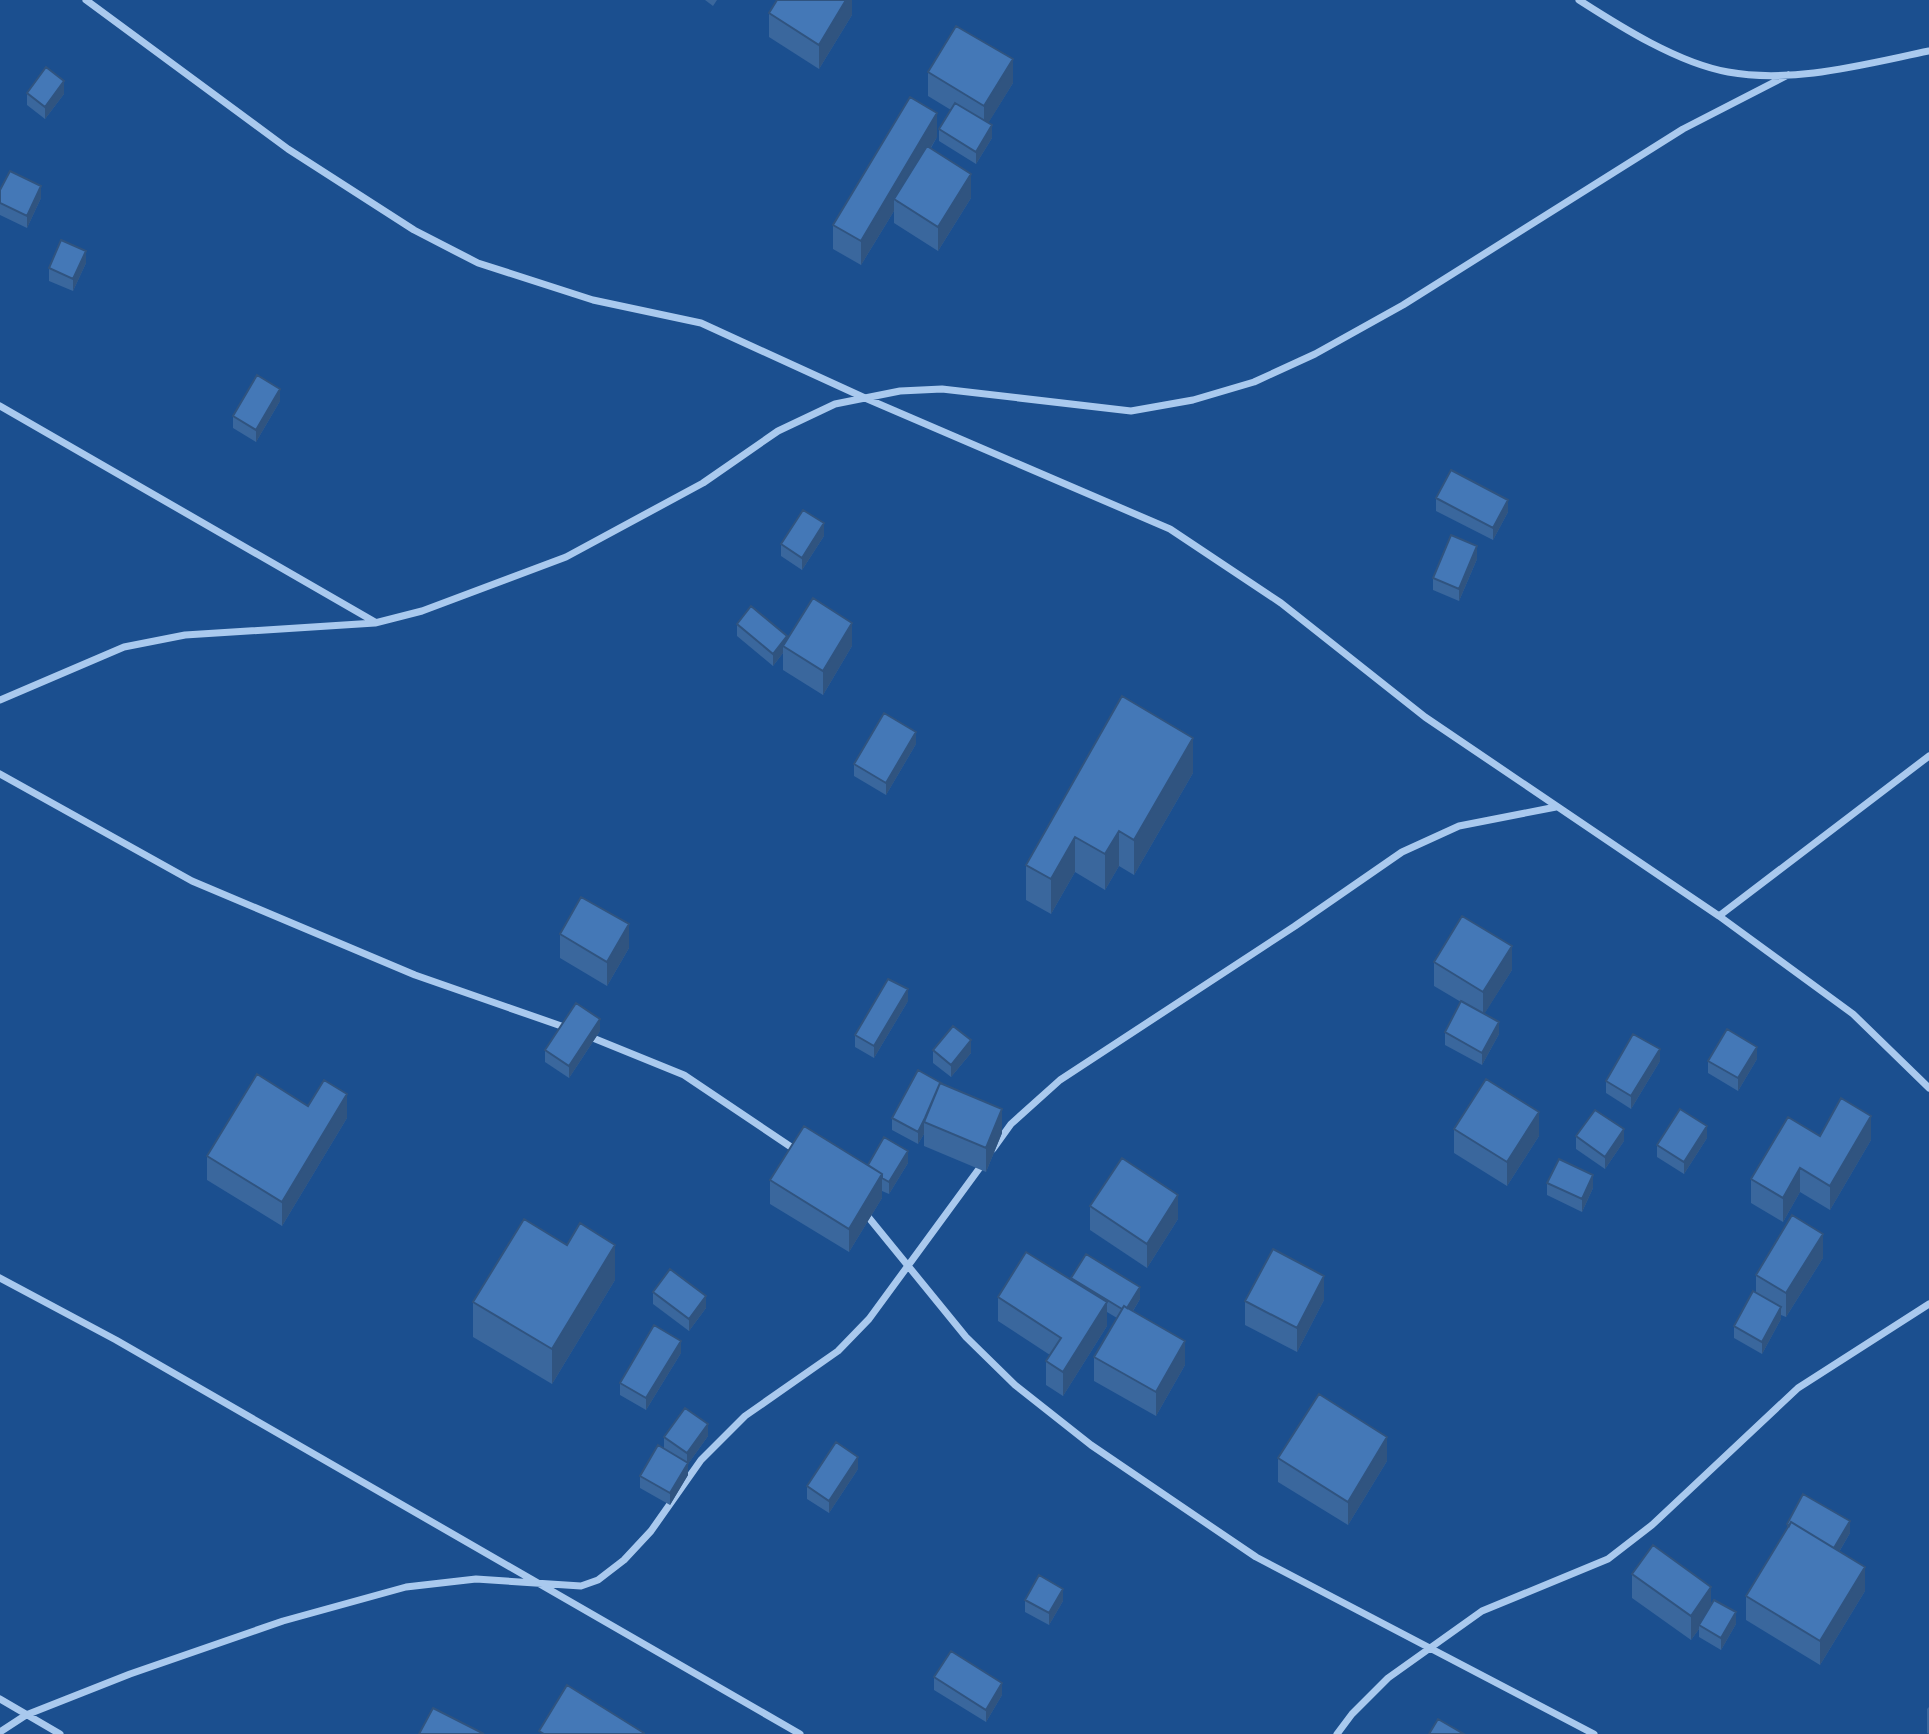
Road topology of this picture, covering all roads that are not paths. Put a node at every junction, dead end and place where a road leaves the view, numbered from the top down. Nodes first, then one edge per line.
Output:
1 (86, 0) edge
2 (1579, 0) edge
3 (1929, 51) edge
4 (1788, 75) junction
5 (865, 398) junction
6 (0, 406) edge
7 (376, 623) junction
8 (0, 700) edge
9 (1929, 756) edge
10 (0, 774) edge
11 (1556, 807) junction
12 (1719, 916) junction
13 (1929, 1088) edge
14 (800, 1153) edge
15 (856, 1202) edge
16 (908, 1266) junction
17 (0, 1278) edge
18 (1929, 1304) edge
19 (541, 1584) junction
20 (1429, 1647) junction
21 (0, 1699) edge
22 (26, 1715) junction
23 (0, 1731) edge
24 (60, 1734) edge
25 (798, 1734) edge
26 (1337, 1734) edge
27 (1594, 1734) edge

1 - 5 street
2 - 4 street
3 - 4 street
4 - 5 street
5 - 7 street
5 - 11 street
6 - 7 street
7 - 8 street
9 - 12 street
10 - 14 street
11 - 12 street
11 - 16 street
12 - 13 street
15 - 16 street
16 - 19 street
16 - 20 street
17 - 19 street
18 - 20 street
19 - 22 street
19 - 25 street
20 - 26 street
20 - 27 street
21 - 22 street
22 - 23 street
22 - 24 street

